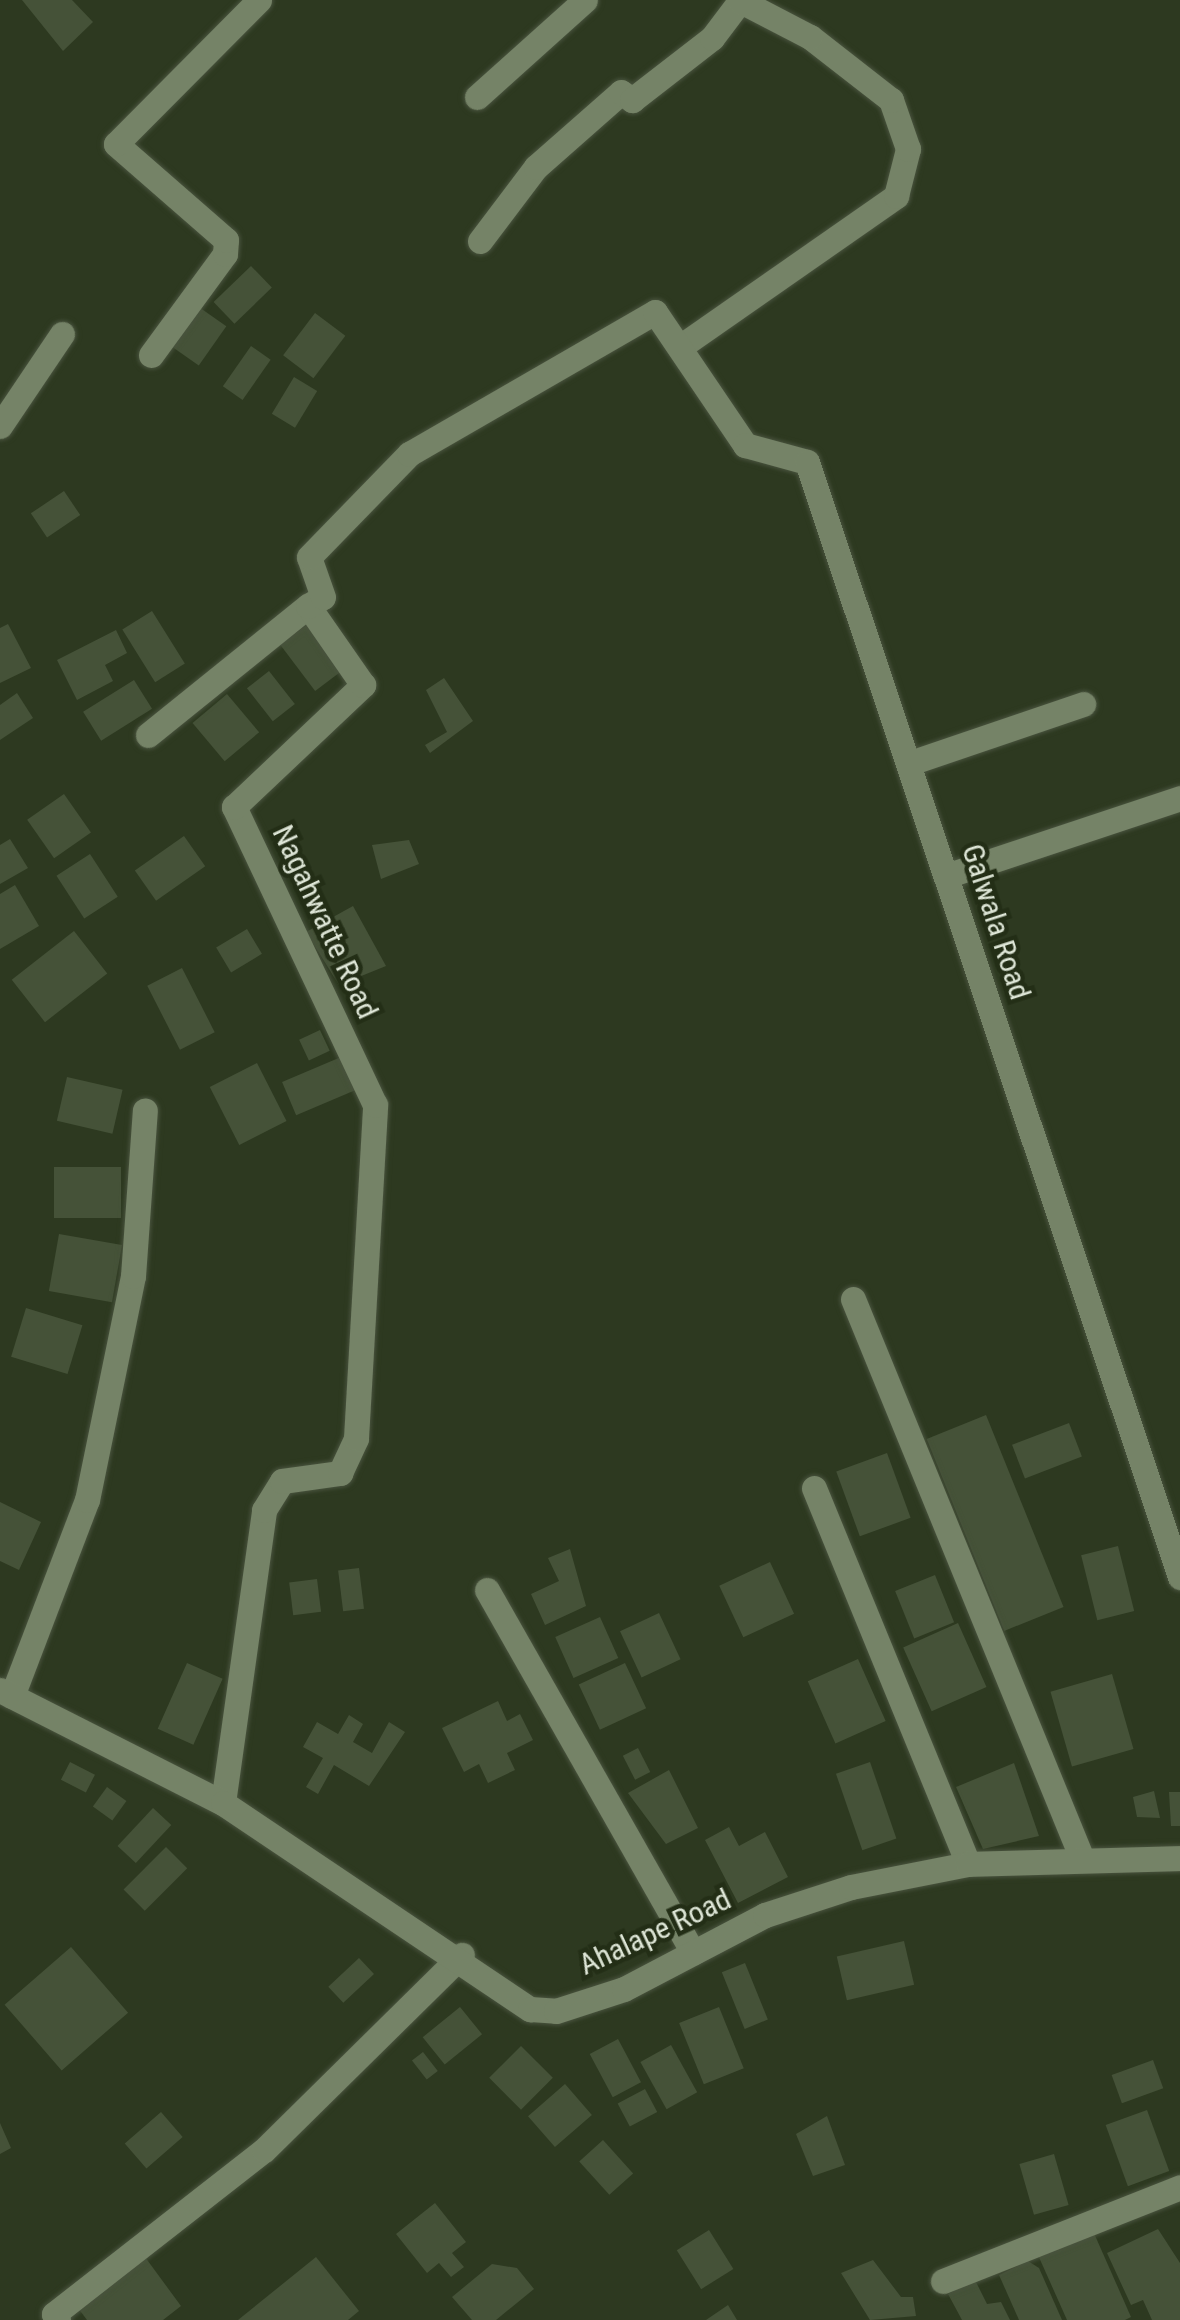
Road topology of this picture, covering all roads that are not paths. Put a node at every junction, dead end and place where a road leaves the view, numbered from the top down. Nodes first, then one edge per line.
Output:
1 (259, 0) edge
2 (585, 0) edge
3 (739, 0) edge
4 (477, 97) dead end
5 (480, 241) dead end
6 (62, 334) dead end
7 (684, 344) junction
8 (151, 355) dead end
9 (0, 426) edge
10 (308, 606) junction
11 (1083, 704) dead end
12 (148, 735) dead end
13 (910, 763) junction
14 (1180, 798) edge
15 (946, 876) junction
16 (145, 1110) dead end
17 (853, 1298) dead end
18 (814, 1488) dead end
19 (1180, 1577) edge
20 (486, 1590) dead end
21 (6, 1693) edge
22 (223, 1803) junction
23 (1080, 1854) junction
24 (1180, 1858) edge
25 (968, 1864) junction
26 (692, 1952) junction
27 (462, 1955) junction
28 (1180, 2187) edge
29 (943, 2281) dead end
30 (58, 2320) edge

1 - 8 street
2 - 4 street
3 - 5 street
3 - 7 street
6 - 9 street
7 - 10 street
7 - 13 street, Galwala Road
10 - 12 street
10 - 22 street, Nagahwatte Road
11 - 13 street
13 - 15 street, Galwala Road
14 - 15 street
15 - 19 street, Galwala Road
16 - 21 street
17 - 23 street
18 - 25 street
20 - 26 street
21 - 22 street, Ahalape Road
22 - 27 street, Ahalape Road
23 - 24 street, Ahalape Road
23 - 25 street, Ahalape Road
25 - 26 street, Ahalape Road
26 - 27 street, Ahalape Road
27 - 30 street
28 - 29 street

